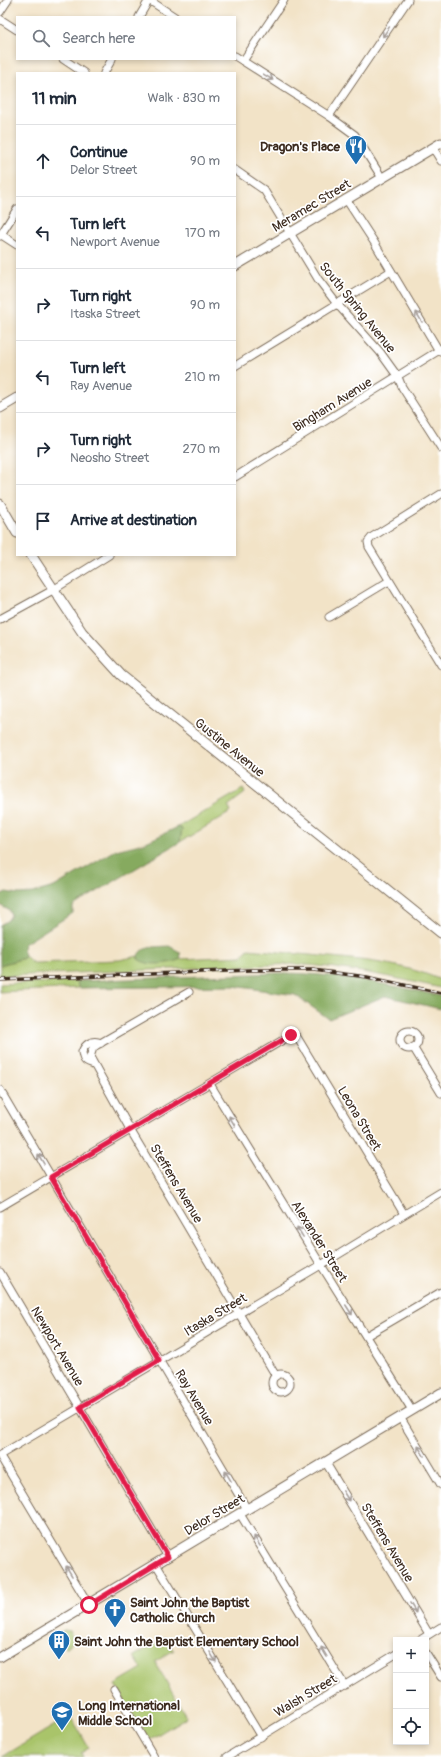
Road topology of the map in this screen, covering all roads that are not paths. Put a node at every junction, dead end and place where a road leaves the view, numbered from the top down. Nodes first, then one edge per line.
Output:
1 (8, 0) edge
2 (149, 0) edge
3 (284, 0) edge
4 (408, 0) edge
5 (0, 12) edge
6 (140, 16) edge
7 (173, 16) edge
8 (0, 19) edge
9 (16, 29) edge
10 (236, 57) edge
11 (64, 60) edge
12 (111, 60) edge
13 (243, 61) junction
14 (82, 72) edge
15 (105, 72) edge
16 (329, 116) junction
17 (437, 145) edge
18 (441, 162) edge
19 (236, 171) edge
20 (382, 178) junction
21 (346, 199) junction
22 (16, 211) edge
23 (290, 233) junction
24 (0, 235) edge
25 (16, 244) edge
26 (236, 265) edge
27 (391, 271) junction
28 (337, 304) junction
29 (440, 350) edge
30 (236, 365) edge
31 (398, 377) junction
32 (16, 399) edge
33 (0, 408) edge
34 (441, 448) edge
35 (237, 476) edge
36 (441, 494) edge
37 (0, 504) edge
38 (16, 531) edge
39 (32, 556) edge
40 (107, 556) edge
41 (389, 581) junction
42 (53, 590) junction
43 (329, 617) dead end
44 (0, 619) edge
45 (441, 664) edge
46 (441, 933) edge
47 (188, 992) dead end
48 (413, 1047) dead end
49 (210, 1084) junction
50 (0, 1090) edge
51 (441, 1093) edge
52 (131, 1130) junction
53 (51, 1177) junction
54 (441, 1192) edge
55 (0, 1208) edge
56 (404, 1214) junction
57 (321, 1265) junction
58 (0, 1272) edge
59 (441, 1292) edge
60 (240, 1314) junction
61 (366, 1336) junction
62 (159, 1360) junction
63 (276, 1376) dead end
64 (441, 1393) edge
65 (80, 1407) junction
66 (412, 1410) junction
67 (400, 1417) junction
68 (0, 1456) edge
69 (326, 1463) junction
70 (441, 1485) edge
71 (244, 1511) junction
72 (168, 1557) junction
73 (156, 1564) junction
74 (89, 1605) junction
75 (441, 1627) edge
76 (429, 1634) junction
77 (424, 1637) edge
78 (393, 1656) edge
79 (0, 1657) edge
80 (429, 1658) edge
81 (441, 1677) edge
82 (345, 1686) junction
83 (114, 1689) dead end
84 (261, 1737) junction
85 (154, 1757) edge
86 (227, 1757) edge

1 - 5 street
2 - 6 street
2 - 7 street
3 - 13 street
4 -> 16 street
8 - 9 street
10 - 13 street
11 - 14 street
12 - 15 street
13 -> 16 street
16 - 20 street
17 - 18 street
17 - 20 street, Meramec Street
19 - 23 street, South Spring Avenue
20 - 21 street, Meramec Street
21 - 23 street, Meramec Street
21 - 27 street
22 - 24 street
23 - 26 street, Meramec Street
23 - 28 street, South Spring Avenue
24 - 25 street
27 - 28 street
29 -> 27 street
28 - 30 street
28 - 31 street, South Spring Avenue
29 - 31 street, Bingham Avenue
31 - 34 street, South Spring Avenue
31 - 35 street, Bingham Avenue
32 - 33 street
36 - 41 street
37 - 38 street
39 - 42 street, Gustine Avenue
40 - 42 street
41 - 43 street
41 - 45 street
42 - 44 street
42 - 46 street, Gustine Avenue
47 - 52 street, Steffens Avenue
48 - 51 street
49 - 52 street
49 - 56 street, Leona Street
57 -> 49 street, Alexander Street
53 -> 50 street, Ray Avenue
52 - 53 street
52 - 60 street, Steffens Avenue
53 - 55 street
53 - 62 street, Ray Avenue
54 - 56 street, Itaska Street
56 - 57 street, Itaska Street
57 - 60 street, Itaska Street
57 -> 61 street, Alexander Street
58 - 65 street, Newport Avenue
59 - 61 street
60 - 62 street, Itaska Street
60 - 63 street, Steffens Avenue
61 - 66 street, Alexander Street
62 - 65 street, Itaska Street
71 -> 62 street, Ray Avenue
64 - 66 street, Delor Street
65 - 68 street, Itaska Street
65 - 72 street, Newport Avenue
66 - 67 street, Delor Street
67 - 69 street, Delor Street
70 -> 67 street
74 -> 68 street
69 - 71 street, Delor Street
69 -> 76 street, Steffens Avenue
71 - 72 street, Delor Street
82 -> 71 street, Ray Avenue
72 - 73 street, Delor Street
73 - 74 street, Delor Street
73 -> 84 street
74 - 79 street, Delor Street
75 - 76 street
76 - 77 street
78 - 82 street, Walsh Street
80 - 81 street
82 - 84 street, Walsh Street
83 - 85 street
84 - 86 street, Walsh Street

